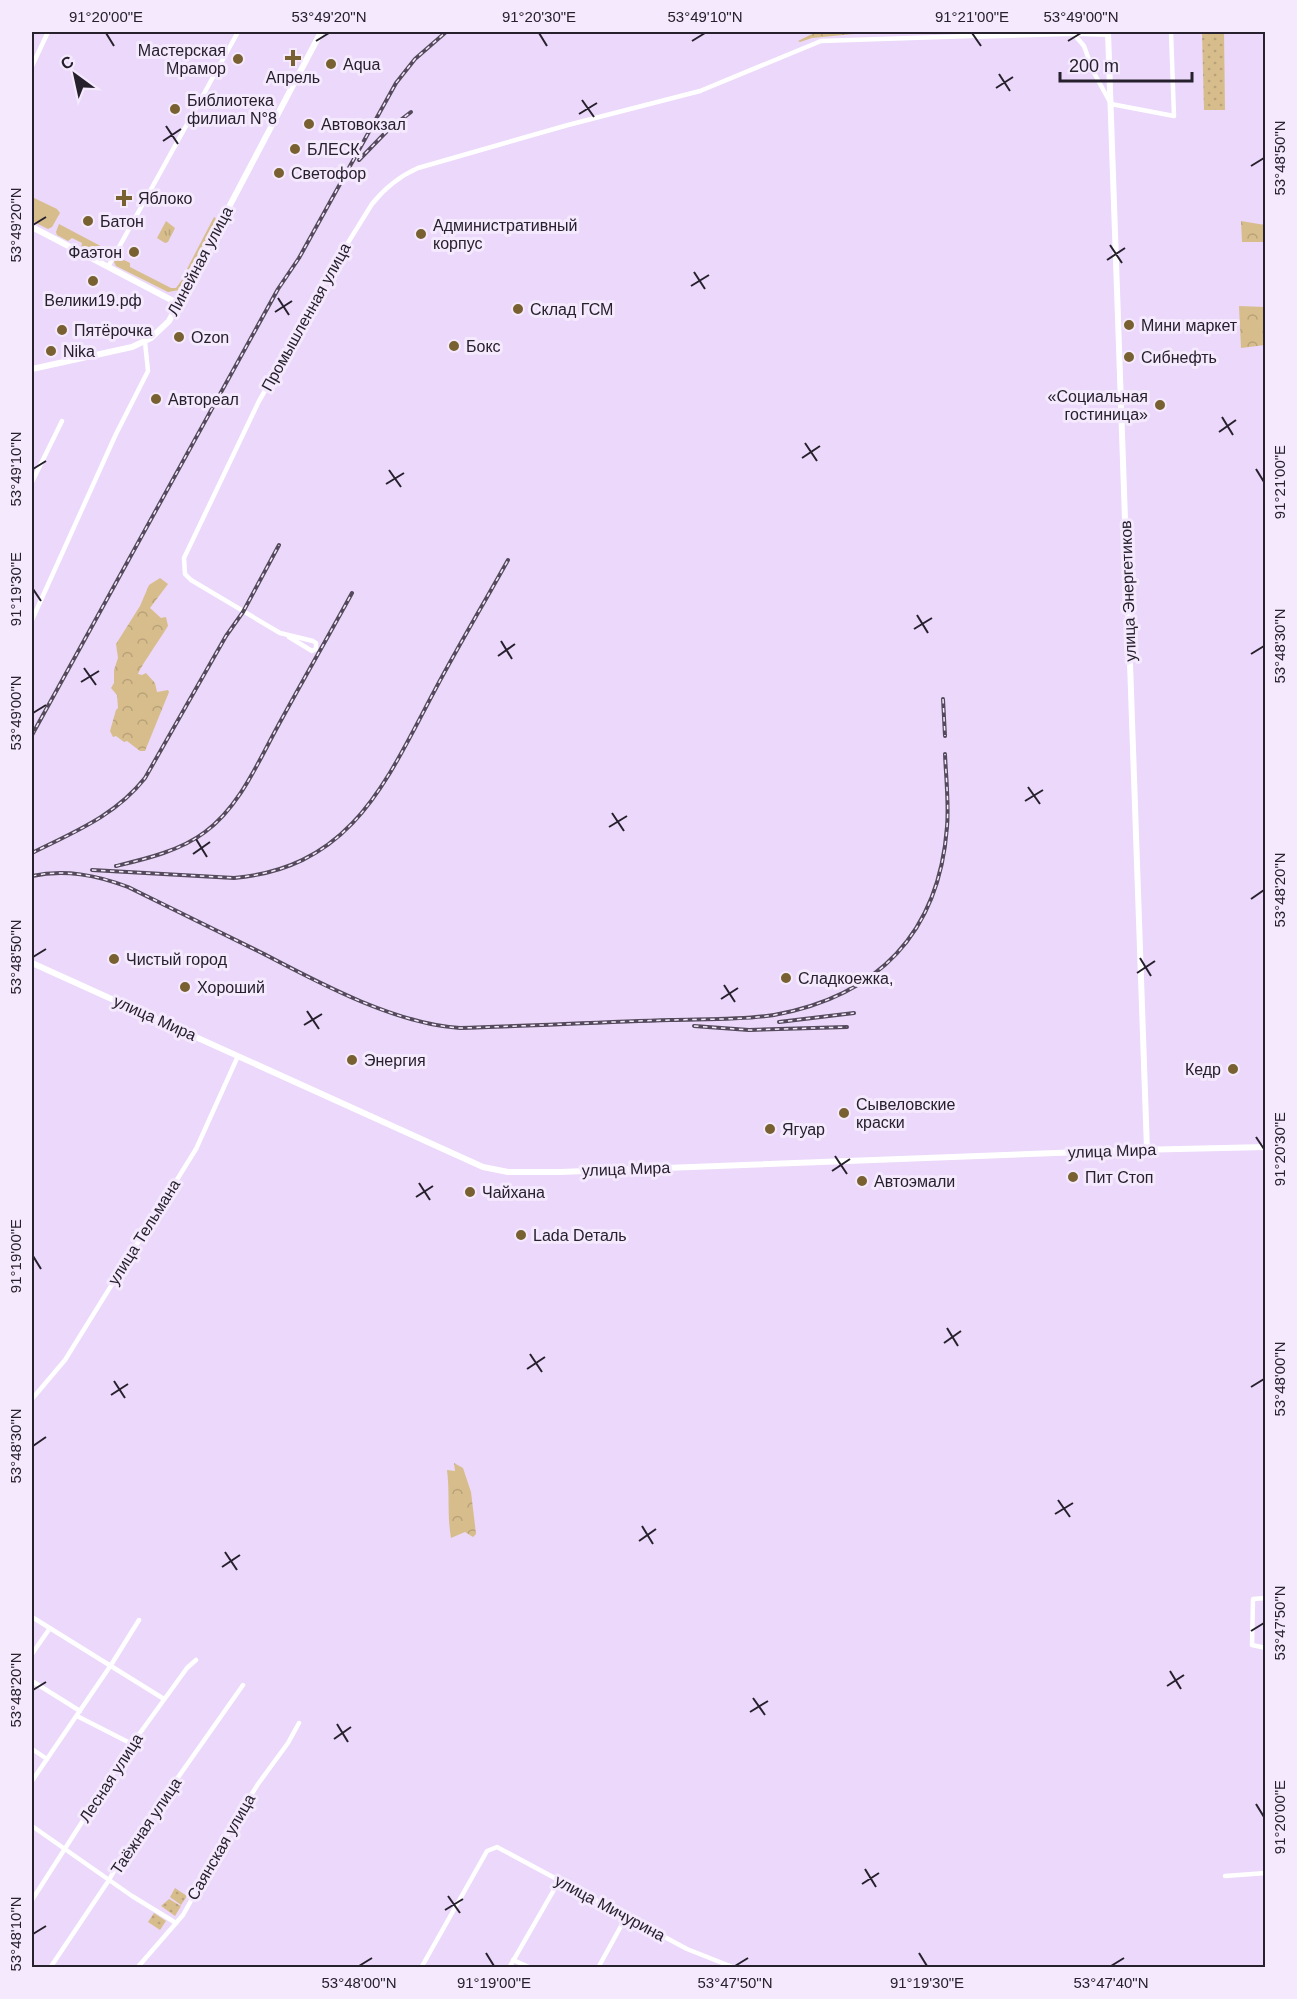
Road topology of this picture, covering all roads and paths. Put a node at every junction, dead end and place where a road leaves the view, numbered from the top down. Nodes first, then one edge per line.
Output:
1 (48, 32) edge
2 (238, 32) edge
3 (321, 32) edge
4 (963, 32) edge
5 (1172, 32) edge
6 (1073, 33) edge
7 (1108, 33) edge
8 (976, 36) junction
9 (32, 66) edge
10 (1112, 104) junction
11 (32, 227) edge
12 (108, 267) junction
13 (179, 304) junction
14 (145, 342) junction
15 (32, 369) edge
16 (62, 422) dead end
17 (32, 482) edge
18 (32, 620) edge
19 (289, 637) junction
20 (32, 963) edge
21 (238, 1054) junction
22 (1266, 1147) edge
23 (1147, 1150) junction
24 (32, 1399) edge
25 (1266, 1598) edge
26 (32, 1617) edge
27 (139, 1620) dead end
28 (50, 1628) junction
29 (1266, 1648) edge
30 (32, 1654) edge
31 (196, 1660) dead end
32 (111, 1665) junction
33 (32, 1681) edge
34 (243, 1685) dead end
35 (164, 1699) junction
36 (78, 1713) junction
37 (299, 1723) dead end
38 (132, 1744) junction
39 (32, 1749) edge
40 (47, 1759) junction
41 (32, 1780) edge
42 (32, 1826) edge
43 (66, 1849) junction
44 (1266, 1873) edge
45 (1225, 1876) dead end
46 (109, 1880) junction
47 (559, 1881) junction
48 (32, 1900) edge
49 (626, 1917) junction
50 (176, 1923) junction
51 (513, 1960) junction
52 (50, 1968) edge
53 (137, 1968) edge
54 (421, 1968) edge
55 (509, 1968) edge
56 (531, 1968) edge
57 (598, 1968) edge
58 (735, 1968) edge

1 - 9 street
2 - 12 street
3 - 13 main road, Линейная улица
4 - 8 main road
5 - 10 street
6 - 7 main road
6 - 8 main road
6 - 10 street
7 - 10 main road, улица Энергетиков
8 - 19 street, Промышленная улица
10 - 23 main road, улица Энергетиков
11 - 12 main road
12 - 13 main road
13 - 14 main road, Линейная улица
14 - 15 main road
14 - 18 street
16 - 17 street
19 - 19 street, Промышленная улица
20 - 21 main road, улица Мира
21 - 23 main road, улица Мира
21 - 24 street, улица Тельмана
22 - 23 main road, улица Мира
25 - 29 street
26 - 28 street
27 - 32 street
28 - 30 street
28 - 32 street
31 - 35 street, Лесная улица
32 - 35 street
32 - 36 street
33 - 36 street
34 - 46 street, Таёжная улица
35 - 38 street, Лесная улица
36 - 38 street
36 - 40 street
37 - 50 street, Саянская улица
38 - 43 street, Лесная улица
39 - 40 street
40 - 41 street
42 - 43 street
43 - 46 street
43 - 48 street, Лесная улица
44 - 45 street
46 - 50 street
46 - 52 street, Таёжная улица
47 - 49 street, улица Мичурина
47 - 51 street
47 - 54 street, улица Мичурина
49 - 57 street
49 - 58 street, улица Мичурина
50 - 53 street, Саянская улица
51 - 55 street
51 - 56 street

